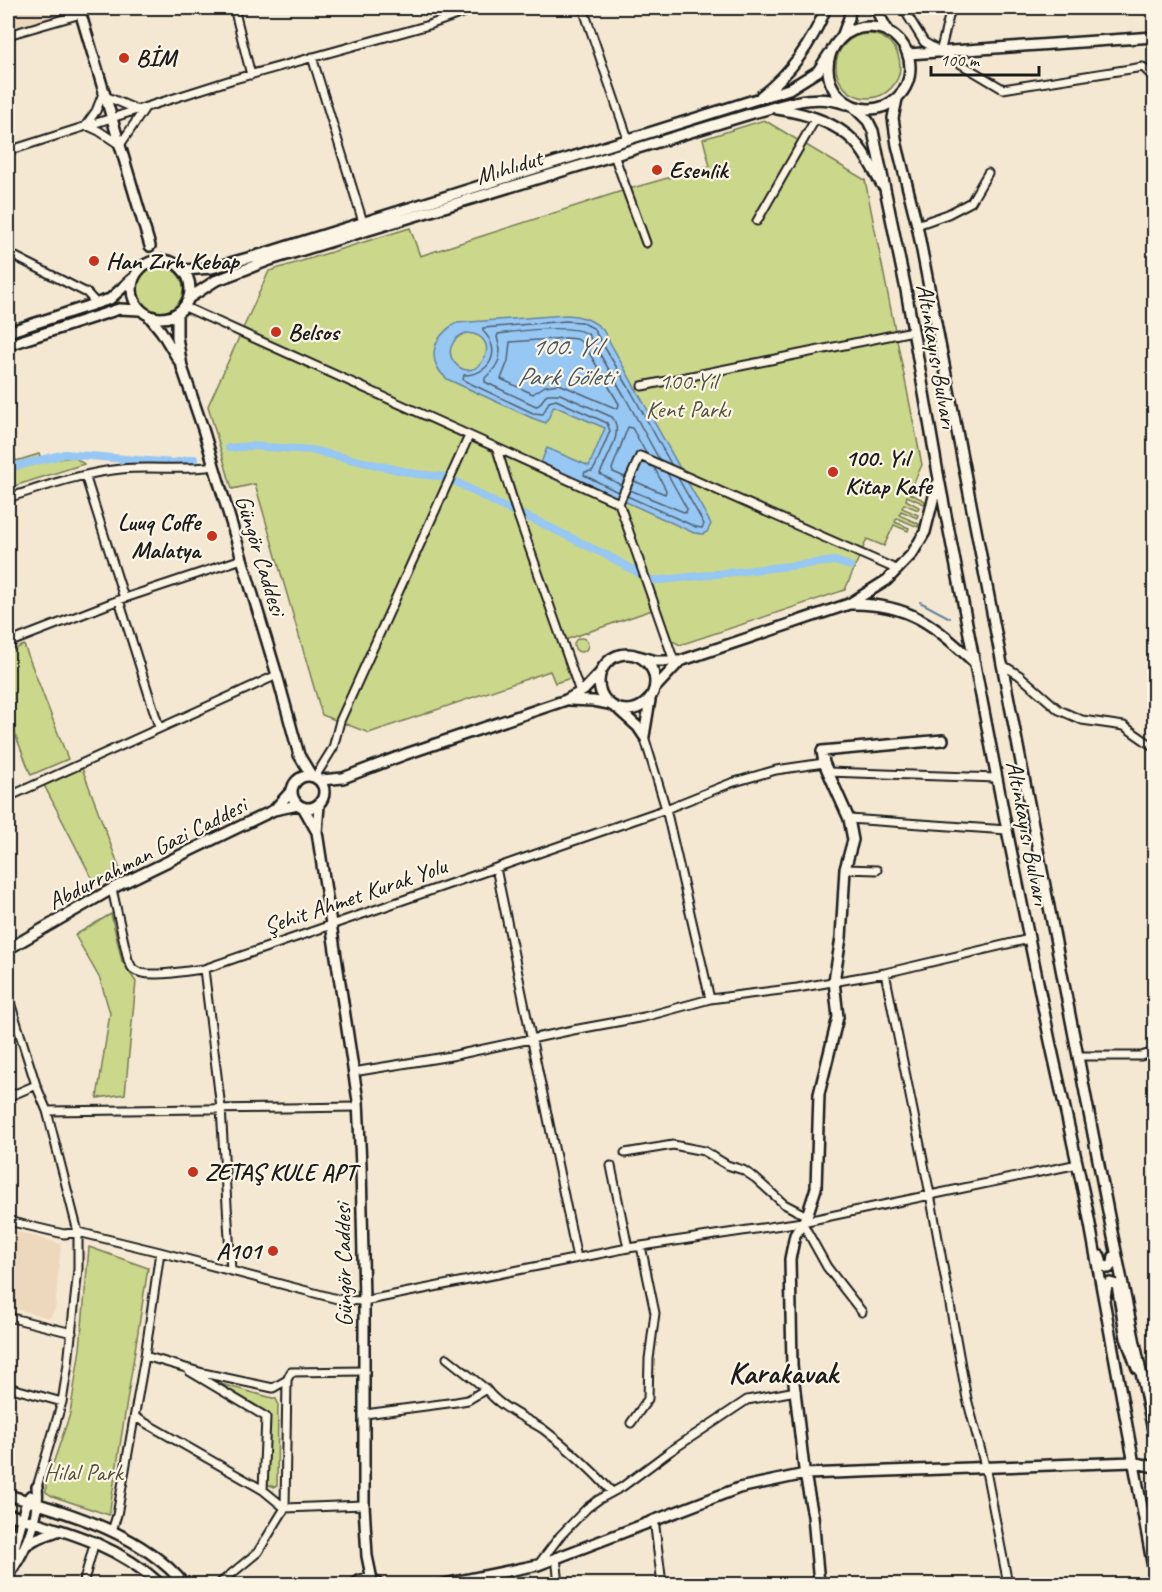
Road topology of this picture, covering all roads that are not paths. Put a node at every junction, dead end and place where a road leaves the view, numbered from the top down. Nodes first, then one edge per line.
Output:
1 (234, 8) edge
2 (476, 8) edge
3 (583, 8) edge
4 (826, 8) edge
5 (849, 8) edge
6 (874, 8) edge
7 (903, 8) edge
8 (951, 8) edge
9 (80, 11) edge
10 (888, 31) junction
11 (8, 35) edge
12 (1155, 37) edge
13 (841, 38) junction
14 (940, 53) junction
15 (830, 54) junction
16 (908, 54) junction
17 (312, 57) junction
18 (250, 75) junction
19 (1155, 78) edge
20 (104, 94) junction
21 (757, 98) junction
22 (897, 99) junction
23 (850, 105) junction
24 (772, 108) junction
25 (142, 109) junction
26 (111, 118) junction
27 (816, 118) junction
28 (86, 125) junction
29 (628, 139) junction
30 (120, 145) junction
31 (8, 151) edge
32 (614, 155) junction
33 (988, 173) dead end
34 (886, 191) junction
35 (757, 221) dead end
36 (363, 222) junction
37 (917, 225) junction
38 (646, 243) dead end
39 (150, 246) junction
40 (8, 253) edge
41 (167, 260) junction
42 (142, 267) junction
43 (184, 270) junction
44 (134, 278) junction
45 (97, 304) junction
46 (184, 306) junction
47 (144, 312) junction
48 (913, 331) junction
49 (8, 332) edge
50 (8, 345) edge
51 (182, 366) junction
52 (642, 386) dead end
53 (469, 436) junction
54 (497, 448) junction
55 (214, 466) junction
56 (85, 475) junction
57 (939, 479) junction
58 (8, 498) edge
59 (619, 504) junction
60 (242, 559) junction
61 (898, 570) junction
62 (122, 599) junction
63 (849, 604) junction
64 (8, 643) edge
65 (638, 656) junction
66 (677, 661) junction
67 (975, 663) junction
68 (1001, 664) junction
69 (600, 673) junction
70 (277, 675) junction
71 (580, 692) junction
72 (653, 693) junction
73 (566, 700) junction
74 (614, 707) junction
75 (159, 727) junction
76 (644, 736) junction
77 (943, 740) dead end
78 (1155, 747) edge
79 (299, 755) junction
80 (826, 767) junction
81 (316, 777) junction
82 (343, 777) junction
83 (997, 778) junction
84 (296, 780) junction
85 (292, 790) junction
86 (325, 796) junction
87 (8, 797) edge
88 (319, 805) junction
89 (301, 806) junction
90 (666, 809) junction
91 (274, 810) junction
92 (849, 819) junction
93 (1007, 830) junction
94 (317, 832) junction
95 (496, 868) junction
96 (845, 869) junction
97 (877, 870) dead end
98 (112, 889) junction
99 (332, 924) junction
100 (1029, 939) junction
101 (8, 949) edge
102 (204, 969) junction
103 (885, 973) junction
104 (834, 981) junction
105 (8, 996) edge
106 (710, 999) junction
107 (531, 1040) junction
108 (1155, 1052) edge
109 (1078, 1056) junction
110 (353, 1071) junction
111 (36, 1085) junction
112 (8, 1097) edge
113 (358, 1107) junction
114 (220, 1108) junction
115 (46, 1111) junction
116 (625, 1153) dead end
117 (1078, 1164) junction
118 (611, 1166) dead end
119 (1083, 1187) junction
120 (930, 1194) junction
121 (805, 1219) junction
122 (8, 1221) edge
123 (78, 1232) junction
124 (1112, 1232) junction
125 (641, 1246) junction
126 (628, 1248) junction
127 (160, 1252) junction
128 (578, 1258) junction
129 (231, 1270) junction
130 (364, 1301) junction
131 (1105, 1304) junction
132 (862, 1312) dead end
133 (8, 1317) edge
134 (72, 1333) junction
135 (145, 1356) junction
136 (447, 1358) dead end
137 (181, 1367) junction
138 (364, 1371) junction
139 (1143, 1378) junction
140 (1155, 1379) edge
141 (286, 1380) junction
142 (8, 1387) edge
143 (486, 1389) junction
144 (796, 1391) junction
145 (62, 1402) junction
146 (365, 1414) junction
147 (135, 1417) junction
148 (631, 1423) dead end
149 (1155, 1434) edge
150 (1133, 1462) junction
151 (985, 1466) junction
152 (1155, 1467) edge
153 (805, 1474) junction
154 (37, 1487) junction
155 (263, 1490) junction
156 (612, 1492) junction
157 (8, 1495) edge
158 (27, 1501) junction
159 (39, 1504) junction
160 (364, 1505) junction
161 (285, 1508) junction
162 (8, 1514) edge
163 (22, 1518) junction
164 (654, 1519) junction
165 (33, 1522) junction
166 (8, 1528) edge
167 (60, 1530) junction
168 (112, 1531) junction
169 (95, 1541) junction
170 (15, 1544) junction
171 (26, 1545) junction
172 (367, 1556) junction
173 (556, 1557) junction
174 (538, 1565) junction
175 (13, 1568) junction
176 (1155, 1573) edge
177 (477, 1582) edge
178 (356, 1583) edge
179 (377, 1583) edge
180 (8, 1584) edge
181 (83, 1584) edge
182 (160, 1584) edge
183 (184, 1584) edge
184 (219, 1584) edge
185 (444, 1584) edge
186 (559, 1584) edge
187 (662, 1584) edge
188 (819, 1584) edge
189 (1008, 1584) edge

1 - 18 street
2 - 17 street
3 - 29 street
4 - 21 main road
5 - 13 main road
6 - 10 main road
7 - 14 street
8 - 14 street
9 - 11 street
9 - 20 main road
10 - 13 main road
10 - 16 main road
12 - 14 main road
13 - 15 main road
14 - 16 main road
14 - 19 street
15 - 21 main road, Mıhlıdut
15 - 23 main road
16 - 22 main road
17 - 18 street
17 - 36 street
18 - 25 street
20 - 25 street
20 - 26 main road
20 - 28 street
21 - 29 main road, Mıhlıdut
22 - 23 main road
22 - 37 main road, Altınkayısı Bulvarı
23 - 24 main road, Mıhlıdut
23 - 34 main road, Altınkayısı Bulvarı
24 - 27 main road
24 - 32 main road, Mıhlıdut
25 - 26 street
25 - 30 street
26 - 28 street
26 - 30 main road
27 - 34 main road
27 - 35 street
28 - 30 street
28 - 31 street
29 - 36 main road, Mıhlıdut
30 - 39 main road
32 - 38 street
32 - 46 main road, Mıhlıdut
33 - 37 street
34 - 48 main road, Altınkayısı Bulvarı
36 - 43 main road, Mıhlıdut
37 - 68 main road, Altınkayısı Bulvarı
39 - 41 main road
39 - 42 main road
40 - 45 street
41 - 42 main road
41 - 43 main road
42 - 44 main road
43 - 46 main road
44 - 45 main road
44 - 47 main road
45 - 49 main road
46 - 47 main road
46 - 51 main road
46 - 53 street
47 - 50 main road
47 - 51 main road
48 - 52 street
48 - 57 main road, Altınkayısı Bulvarı
51 - 55 main road, Güngör Caddesi
53 - 54 street
53 - 81 street
54 - 59 street
54 - 71 street
55 - 56 street
55 - 60 main road, Güngör Caddesi
56 - 58 street
56 - 62 street
57 - 61 main road
57 - 67 main road, Altınkayısı Bulvarı
59 - 61 street
59 - 66 street
60 - 62 street
60 - 70 main road, Güngör Caddesi
61 - 63 main road
62 - 64 street
62 - 75 street
63 - 66 main road
63 - 67 main road
65 - 66 main road
65 - 69 main road
65 - 72 main road
66 - 72 main road
67 - 83 main road, Altınkayısı Bulvarı
68 - 78 street
68 - 109 main road, Altınkayısı Bulvarı
69 - 71 main road
69 - 74 main road
70 - 75 street
70 - 79 main road, Güngör Caddesi
71 - 73 main road
72 - 74 main road
72 - 76 main road
73 - 74 main road
73 - 82 main road
74 - 76 main road
75 - 87 street
76 - 90 street
77 - 80 main road
79 - 81 main road, Güngör Caddesi
79 - 84 main road, Güngör Caddesi
80 - 83 street, Şehit Ahmet Kurak Yolu
80 - 90 street, Şehit Ahmet Kurak Yolu
80 - 92 main road
81 - 82 main road
81 - 84 main road
81 - 86 main road
82 - 86 main road
83 - 93 main road, Altınkayısı Bulvarı
84 - 85 main road
85 - 89 main road
85 - 91 main road, Abdurrahman Gazi Caddesi
86 - 88 main road
88 - 89 main road
88 - 94 main road, Güngör Caddesi
89 - 91 main road, Abdurrahman Gazi Caddesi
89 - 94 main road, Güngör Caddesi
90 - 95 street, Şehit Ahmet Kurak Yolu
90 - 106 street
91 - 98 main road, Abdurrahman Gazi Caddesi
92 - 93 street
92 - 96 main road
93 - 100 main road, Altınkayısı Bulvarı
94 - 99 main road, Güngör Caddesi
95 - 99 street, Şehit Ahmet Kurak Yolu
95 - 107 street
96 - 97 street
96 - 104 main road
98 - 101 main road, Abdurrahman Gazi Caddesi
98 - 102 street, Şehit Ahmet Kurak Yolu
99 - 102 street, Şehit Ahmet Kurak Yolu
99 - 110 main road, Güngör Caddesi
100 - 103 street
100 - 117 main road, Altınkayısı Bulvarı
102 - 114 street
103 - 104 street
103 - 120 street
104 - 106 street
104 - 121 main road
105 - 111 street
106 - 107 street
107 - 110 street
107 - 128 street
108 - 109 street
109 - 124 main road, Altınkayısı Bulvarı
110 - 113 main road, Güngör Caddesi
111 - 112 street
111 - 115 street
113 - 114 street
113 - 130 main road, Güngör Caddesi
114 - 115 street
114 - 129 street
115 - 123 street
116 - 121 street
117 - 119 main road, Altınkayısı Bulvarı
117 - 120 street
118 - 126 street
119 - 124 main road
119 - 131 main road, Altınkayısı Bulvarı
120 - 121 street
120 - 151 street
121 - 125 street
121 - 132 street
121 - 144 main road
122 - 123 street
123 - 127 street
123 - 134 street
124 - 139 main road, Altınkayısı Bulvarı
125 - 126 street
125 - 148 street
126 - 128 street
127 - 129 street
127 - 135 street
128 - 130 street
129 - 130 street
130 - 138 main road, Güngör Caddesi
131 - 139 main road
131 - 150 main road, Altınkayısı Bulvarı
133 - 134 street
134 - 145 street
135 - 137 street
135 - 147 street
136 - 143 street
137 - 141 street
137 - 155 street
138 - 141 street
138 - 146 main road, Güngör Caddesi
139 - 140 street
139 - 149 main road, Altınkayısı Bulvarı
141 - 161 street
142 - 145 street
143 - 146 street
143 - 156 street
144 - 153 main road
144 - 156 street
145 - 154 street
146 - 160 main road, Güngör Caddesi
147 - 155 street
147 - 168 street
150 - 151 main road
150 - 152 main road
150 - 176 main road, Altınkayısı Bulvarı
151 - 153 main road
151 - 189 street
153 - 164 main road
153 - 188 main road
154 - 158 main road
154 - 159 main road
155 - 161 street
156 - 174 street
157 - 158 main road
158 - 159 main road
158 - 163 main road
159 - 165 main road
159 - 168 main road
160 - 161 street
160 - 172 main road, Güngör Caddesi
161 - 184 street
162 - 163 main road
163 - 165 main road
163 - 170 main road
164 - 173 main road
164 - 187 street
165 - 167 main road
165 - 171 main road
166 - 170 main road
167 - 169 main road
167 - 171 main road
168 - 183 main road
169 - 181 street
169 - 182 main road
170 - 175 main road
171 - 175 main road
172 - 178 main road, Güngör Caddesi
172 - 179 main road, Güngör Caddesi
173 - 174 main road
173 - 186 street
174 - 177 main road
175 - 180 street
177 - 185 main road
178 - 179 main road, Güngör Caddesi

